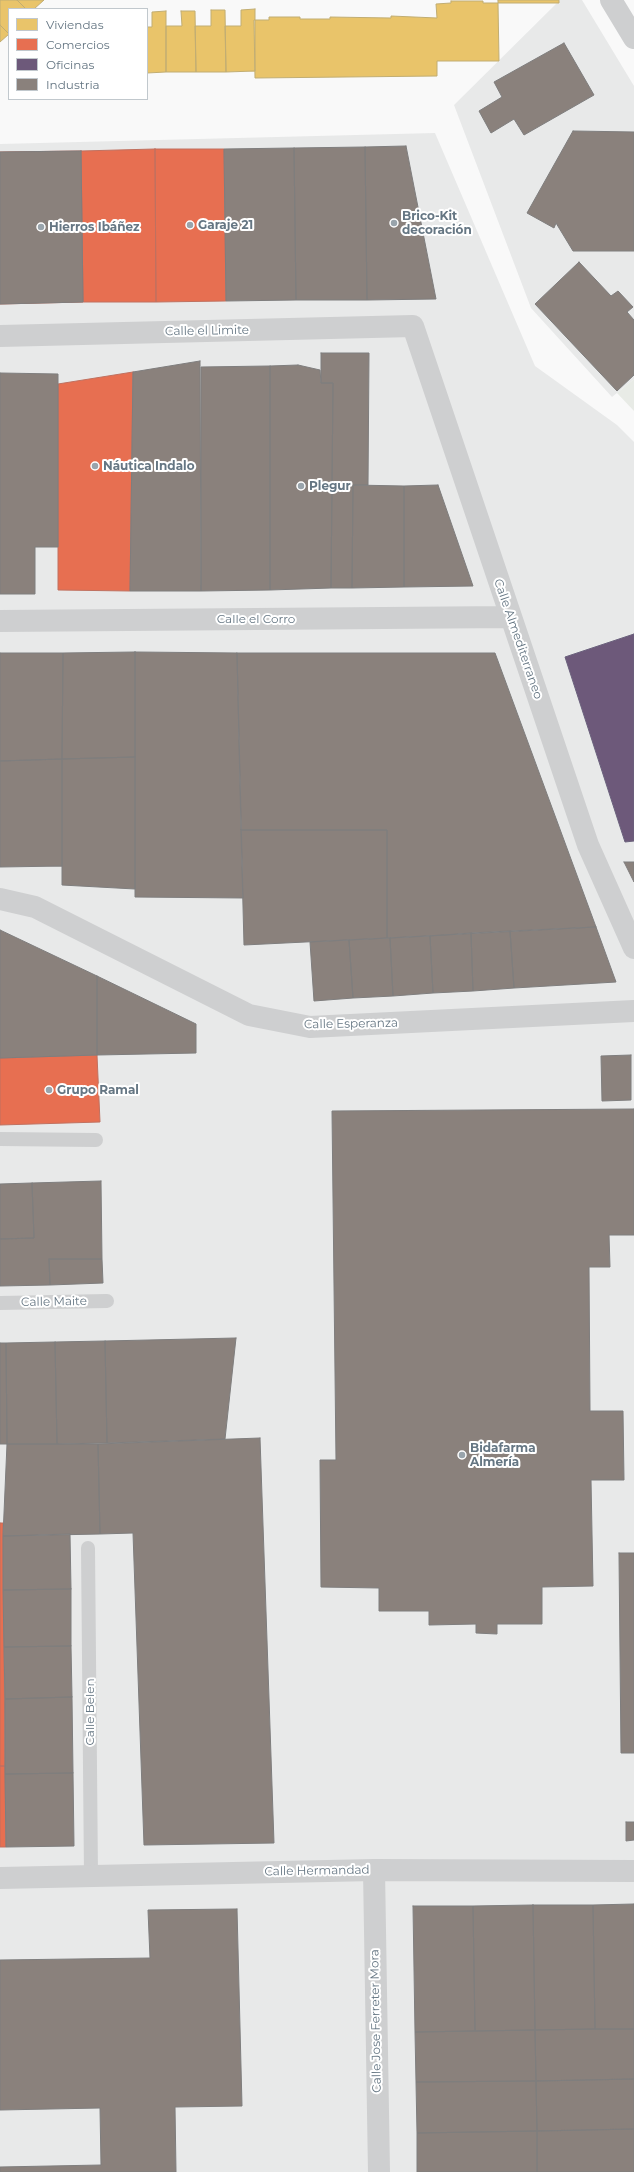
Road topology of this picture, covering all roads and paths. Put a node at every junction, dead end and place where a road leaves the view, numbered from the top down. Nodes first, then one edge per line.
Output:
1 (611, 0) edge
2 (634, 38) edge
3 (413, 326) joint
4 (0, 336) edge
5 (511, 617) junction
6 (0, 620) edge
7 (0, 899) edge
8 (634, 948) edge
9 (634, 1011) edge
10 (0, 1139) edge
11 (96, 1140) dead end
12 (107, 1301) dead end
13 (0, 1303) edge
14 (88, 1548) dead end
15 (374, 1870) junction
16 (634, 1871) edge
17 (91, 1876) junction
18 (0, 1878) edge
19 (379, 2172) edge

1 - 2 street
3 - 4 street, Calle el Limite
3 - 5 street, Calle Almediterraneo
5 - 6 street, Calle el Corro
5 - 8 street, Calle Almediterraneo
7 - 9 street, Calle Esperanza
10 - 11 lane
12 - 13 lane, Calle Maite
14 - 17 lane, Calle Belen
15 - 16 street, Calle Hermandad
15 - 17 street, Calle Hermandad
15 - 19 street, Calle Jose Ferreter Mora
17 - 18 street, Calle Hermandad

